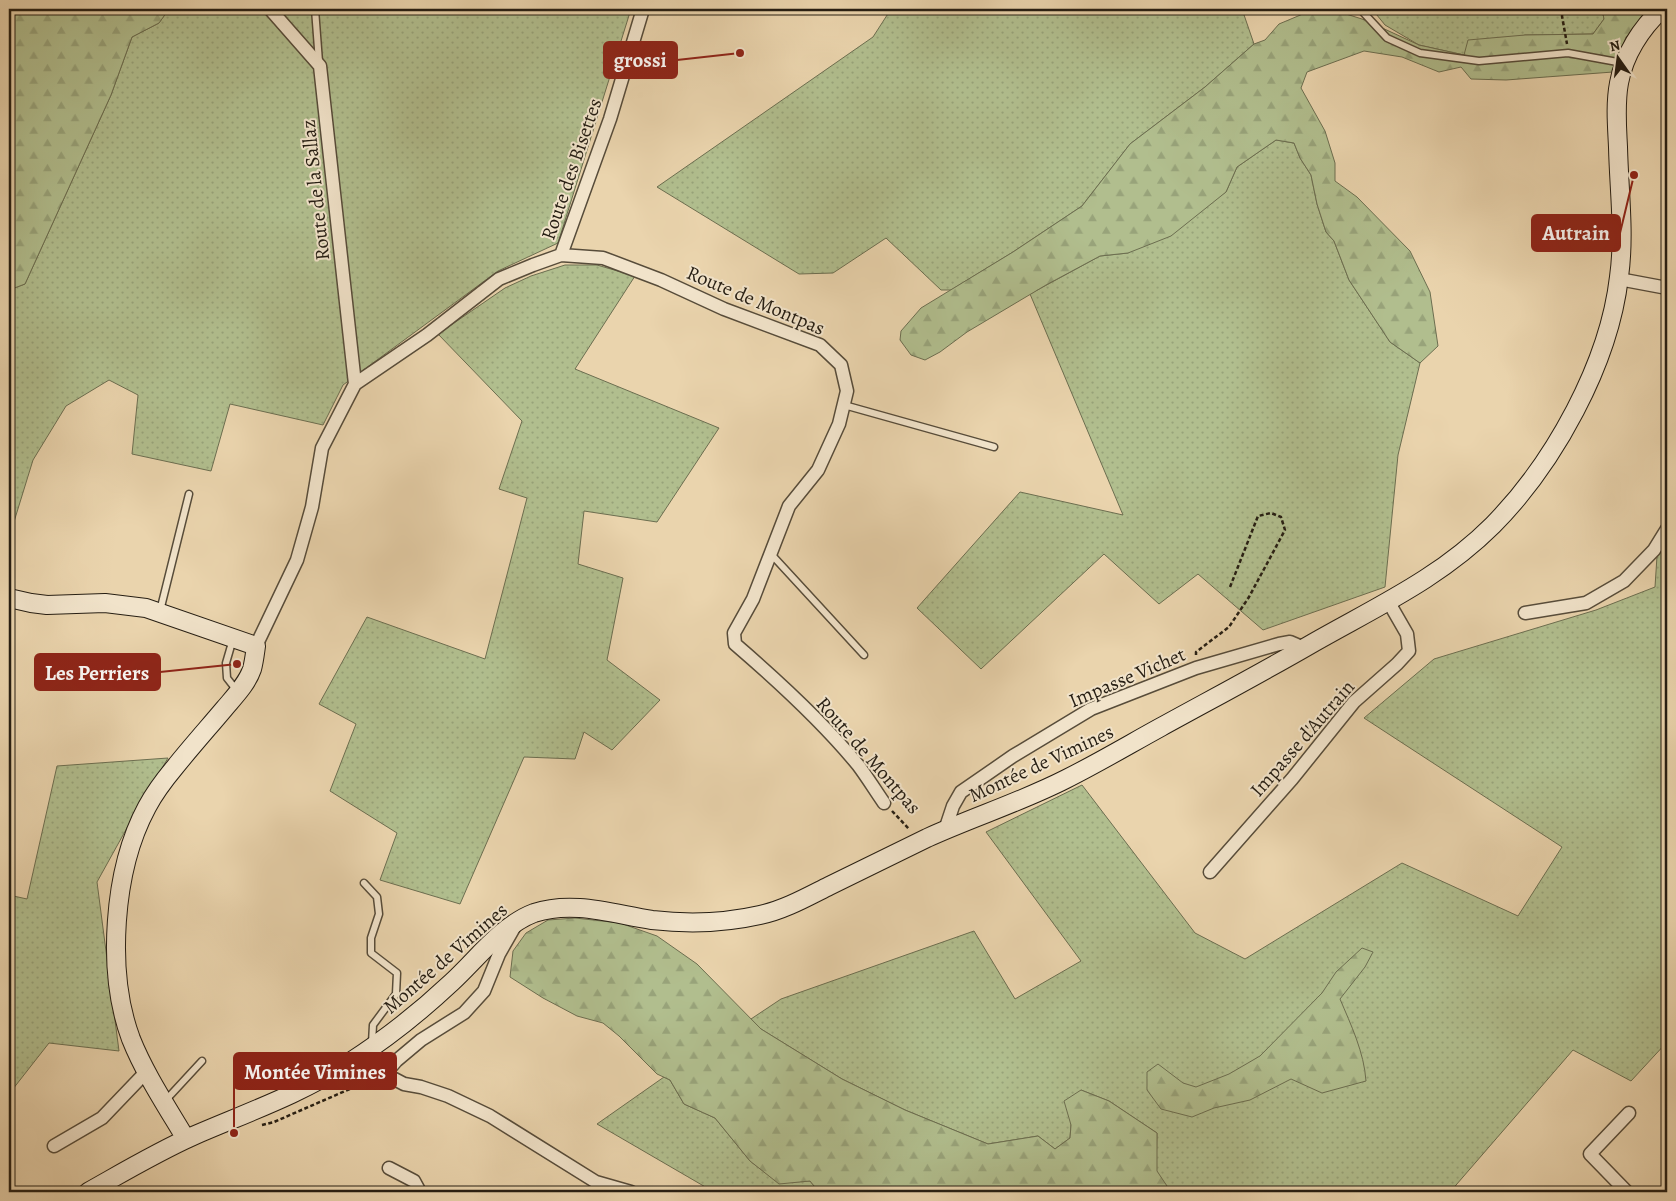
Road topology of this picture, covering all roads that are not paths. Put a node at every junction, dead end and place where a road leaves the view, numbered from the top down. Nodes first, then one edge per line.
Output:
1 (270, 9) edge
2 (315, 9) edge
3 (643, 9) edge
4 (1360, 9) edge
5 (1662, 9) edge
6 (1625, 63) junction
7 (320, 66) junction
8 (561, 255) junction
9 (1619, 279) junction
10 (1667, 288) edge
11 (355, 384) junction
12 (844, 405) junction
13 (994, 447) dead end
14 (190, 494) dead end
15 (1667, 529) edge
16 (770, 553) junction
17 (9, 598) edge
18 (1388, 601) junction
19 (159, 612) junction
20 (1525, 613) dead end
21 (233, 638) junction
22 (256, 646) junction
23 (1304, 648) junction
24 (864, 655) dead end
25 (239, 692) junction
26 (884, 803) road end
27 (945, 830) junction
28 (1210, 872) dead end
29 (364, 883) dead end
30 (517, 921) junction
31 (372, 1047) junction
32 (202, 1061) dead end
33 (147, 1071) junction
34 (164, 1101) junction
35 (1629, 1113) dead end
36 (186, 1139) junction
37 (54, 1146) dead end
38 (389, 1168) dead end
39 (88, 1192) edge
40 (420, 1192) edge
41 (631, 1192) edge
42 (1627, 1192) edge

1 - 7 street
2 - 7 lane
3 - 8 street, Route des Bisettes
4 - 6 lane
5 - 6 street, Montée de Vimines
6 - 9 street, Montée de Vimines
7 - 11 street, Route de la Sallaz
8 - 11 street, Route de Montpas
8 - 12 street, Route de Montpas
9 - 10 street
9 - 18 street, Montée de Vimines
11 - 22 street
12 - 13 lane
12 - 16 street, Route de Montpas
14 - 19 lane
15 - 20 street
16 - 24 lane
16 - 26 street, Route de Montpas
17 - 19 street
18 - 23 street, Montée de Vimines
18 - 28 street, Impasse d'Autrain
19 - 21 street
21 - 22 street
21 - 25 lane
22 - 25 street
23 - 27 street, Montée de Vimines
23 - 27 street, Impasse Vichet
25 - 33 street
27 - 30 street, Montée de Vimines
29 - 31 lane
30 - 31 street, Montée de Vimines
30 - 41 street
31 - 36 street, Montée de Vimines
32 - 34 lane
33 - 34 street
33 - 37 street
34 - 36 street
35 - 42 street
36 - 39 street, Montée de Vimines
38 - 40 street

